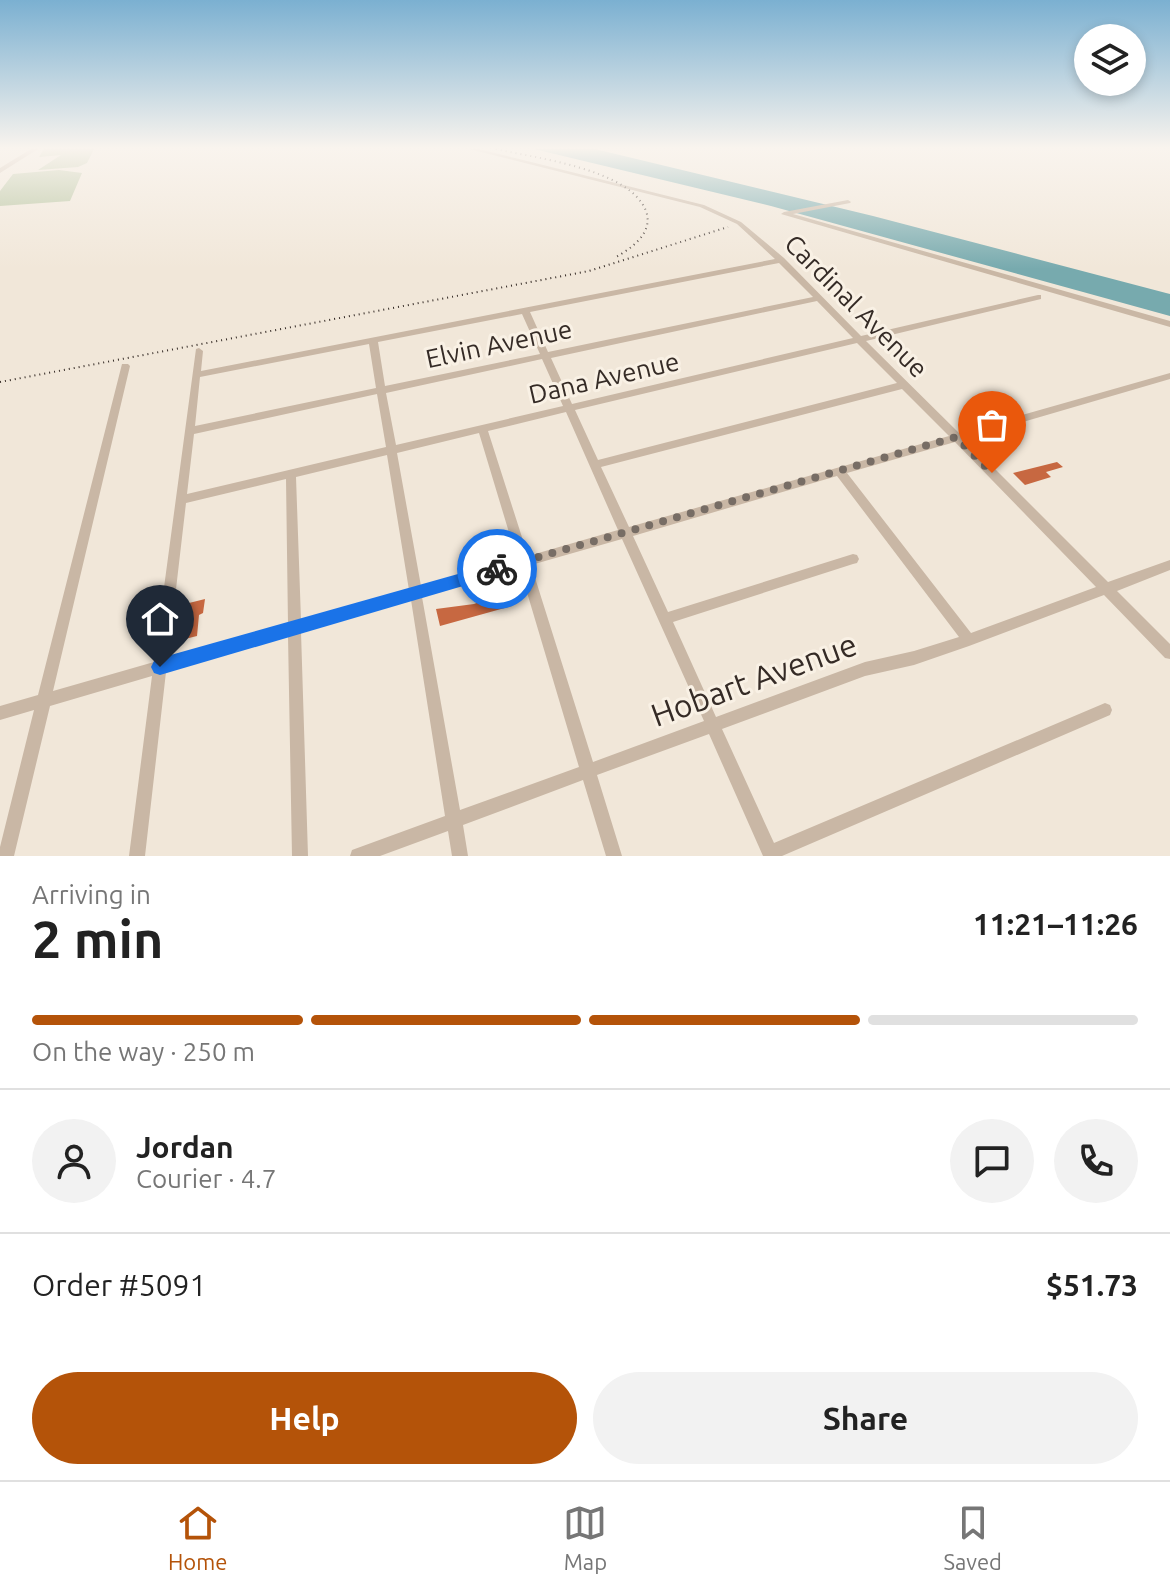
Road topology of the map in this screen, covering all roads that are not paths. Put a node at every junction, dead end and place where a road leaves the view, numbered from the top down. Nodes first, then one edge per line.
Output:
1 (633, 189) edge
2 (848, 202) dead end
3 (781, 260) junction
4 (1038, 297) dead end
5 (818, 298) junction
6 (525, 311) junction
7 (1170, 324) edge
8 (860, 340) junction
9 (373, 341) junction
10 (199, 351) dead end
11 (545, 357) junction
12 (125, 366) dead end
13 (196, 375) junction
14 (1170, 376) edge
15 (904, 385) junction
16 (382, 391) junction
17 (570, 409) junction
18 (483, 430) junction
19 (189, 431) junction
20 (956, 437) junction
21 (392, 451) junction
22 (595, 465) junction
23 (839, 471) junction
24 (291, 475) junction
25 (180, 500) junction
26 (625, 533) junction
27 (853, 559) dead end
28 (525, 562) junction
29 (1170, 565) edge
30 (1106, 589) junction
31 (416, 593) junction
32 (664, 619) junction
33 (294, 628) junction
34 (969, 640) junction
35 (1170, 653) edge
36 (160, 667) junction
37 (44, 700) junction
38 (1105, 710) dead end
39 (0, 713) edge
40 (712, 725) junction
41 (587, 771) junction
42 (454, 820) junction
43 (771, 854) edge
44 (6, 856) edge
45 (137, 856) edge
46 (300, 856) edge
47 (358, 856) edge
48 (460, 856) edge
49 (614, 856) edge

1 - 3 street, Cardinal Avenue
2 - 7 street
3 - 5 street, Cardinal Avenue
3 - 6 street
4 - 8 street, Dana Avenue
5 - 8 street, Cardinal Avenue
5 - 11 street, Elvin Avenue
6 - 9 street
6 - 11 street
8 - 15 street, Cardinal Avenue
8 - 17 street, Dana Avenue
9 - 13 street
9 - 16 street
10 - 13 street
11 - 16 street, Elvin Avenue
11 - 17 street
12 - 37 street
13 - 19 street
14 - 20 street
15 - 20 street, Cardinal Avenue
15 - 22 street
16 - 19 street, Elvin Avenue
16 - 21 street
17 - 18 street, Dana Avenue
17 - 22 street
18 - 21 street, Dana Avenue
18 - 28 street
19 - 25 street
20 - 23 street
20 - 30 street, Cardinal Avenue
21 - 24 street, Dana Avenue
21 - 31 street
22 - 26 street
23 - 26 street
23 - 34 street
24 - 25 street, Dana Avenue
24 - 33 street
25 - 36 street
26 - 28 street
26 - 32 street
27 - 32 street
28 - 31 street
28 - 41 street
29 - 30 street, Hobart Avenue
30 - 34 street, Hobart Avenue
30 - 35 street, Cardinal Avenue
31 - 33 street
31 - 42 street
32 - 40 street
33 - 36 street
33 - 46 street
34 - 40 street, Hobart Avenue
36 - 37 street
36 - 45 street
37 - 39 street
37 - 44 street
38 - 43 street
40 - 41 street, Hobart Avenue
40 - 43 street
41 - 42 street, Hobart Avenue
41 - 49 street
42 - 47 street, Hobart Avenue
42 - 48 street

